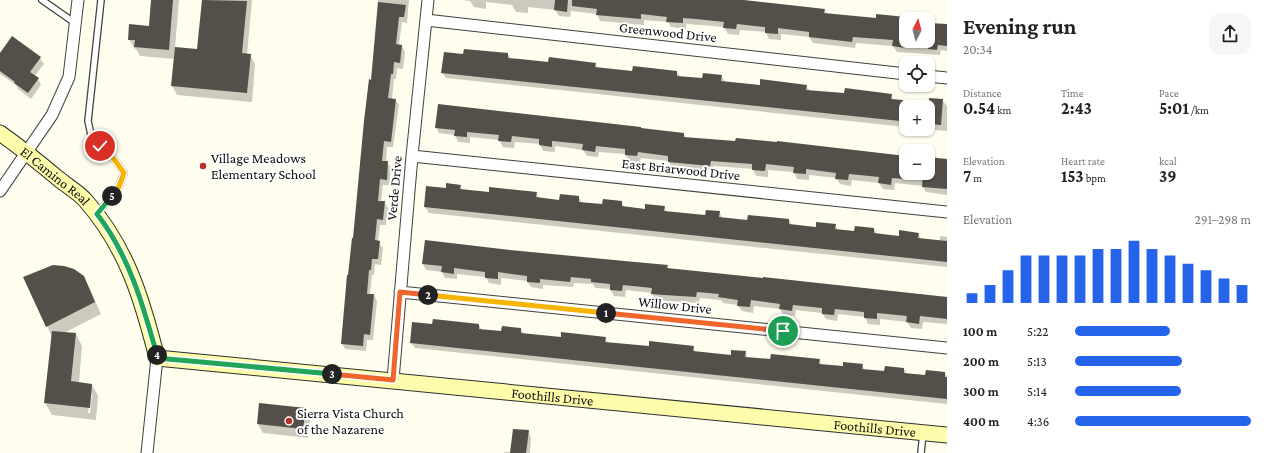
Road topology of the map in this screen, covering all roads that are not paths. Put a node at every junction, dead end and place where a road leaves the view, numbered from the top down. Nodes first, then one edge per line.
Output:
1 (42, 0) edge
2 (78, 0) edge
3 (101, 0) edge
4 (428, 0) edge
5 (426, 20) junction
6 (76, 23) junction
7 (899, 73) edge
8 (935, 77) edge
9 (947, 78) edge
10 (0, 133) edge
11 (27, 152) junction
12 (412, 156) junction
13 (0, 191) edge
14 (947, 212) edge
15 (97, 214) junction
16 (400, 292) junction
17 (947, 348) edge
18 (157, 358) junction
19 (393, 380) junction
20 (923, 433) junction
21 (947, 435) edge
22 (147, 453) edge
23 (921, 453) edge

1 - 6 lane
2 - 6 street
3 - 15 lane
4 - 5 street, Verde Drive
5 - 7 street, Greenwood Drive
5 - 12 street, Verde Drive
6 - 11 street
8 - 9 street
10 - 11 street, El Camino Real
11 - 13 street
11 - 15 street, El Camino Real
12 - 14 street, East Briarwood Drive
12 - 16 street, Verde Drive
15 - 18 street, El Camino Real
16 - 17 street, Willow Drive
16 - 19 street, Verde Drive
18 - 19 street, Foothills Drive
18 - 22 street, El Camino Real
19 - 20 street, Foothills Drive
20 - 21 street, Foothills Drive
20 - 23 lane

